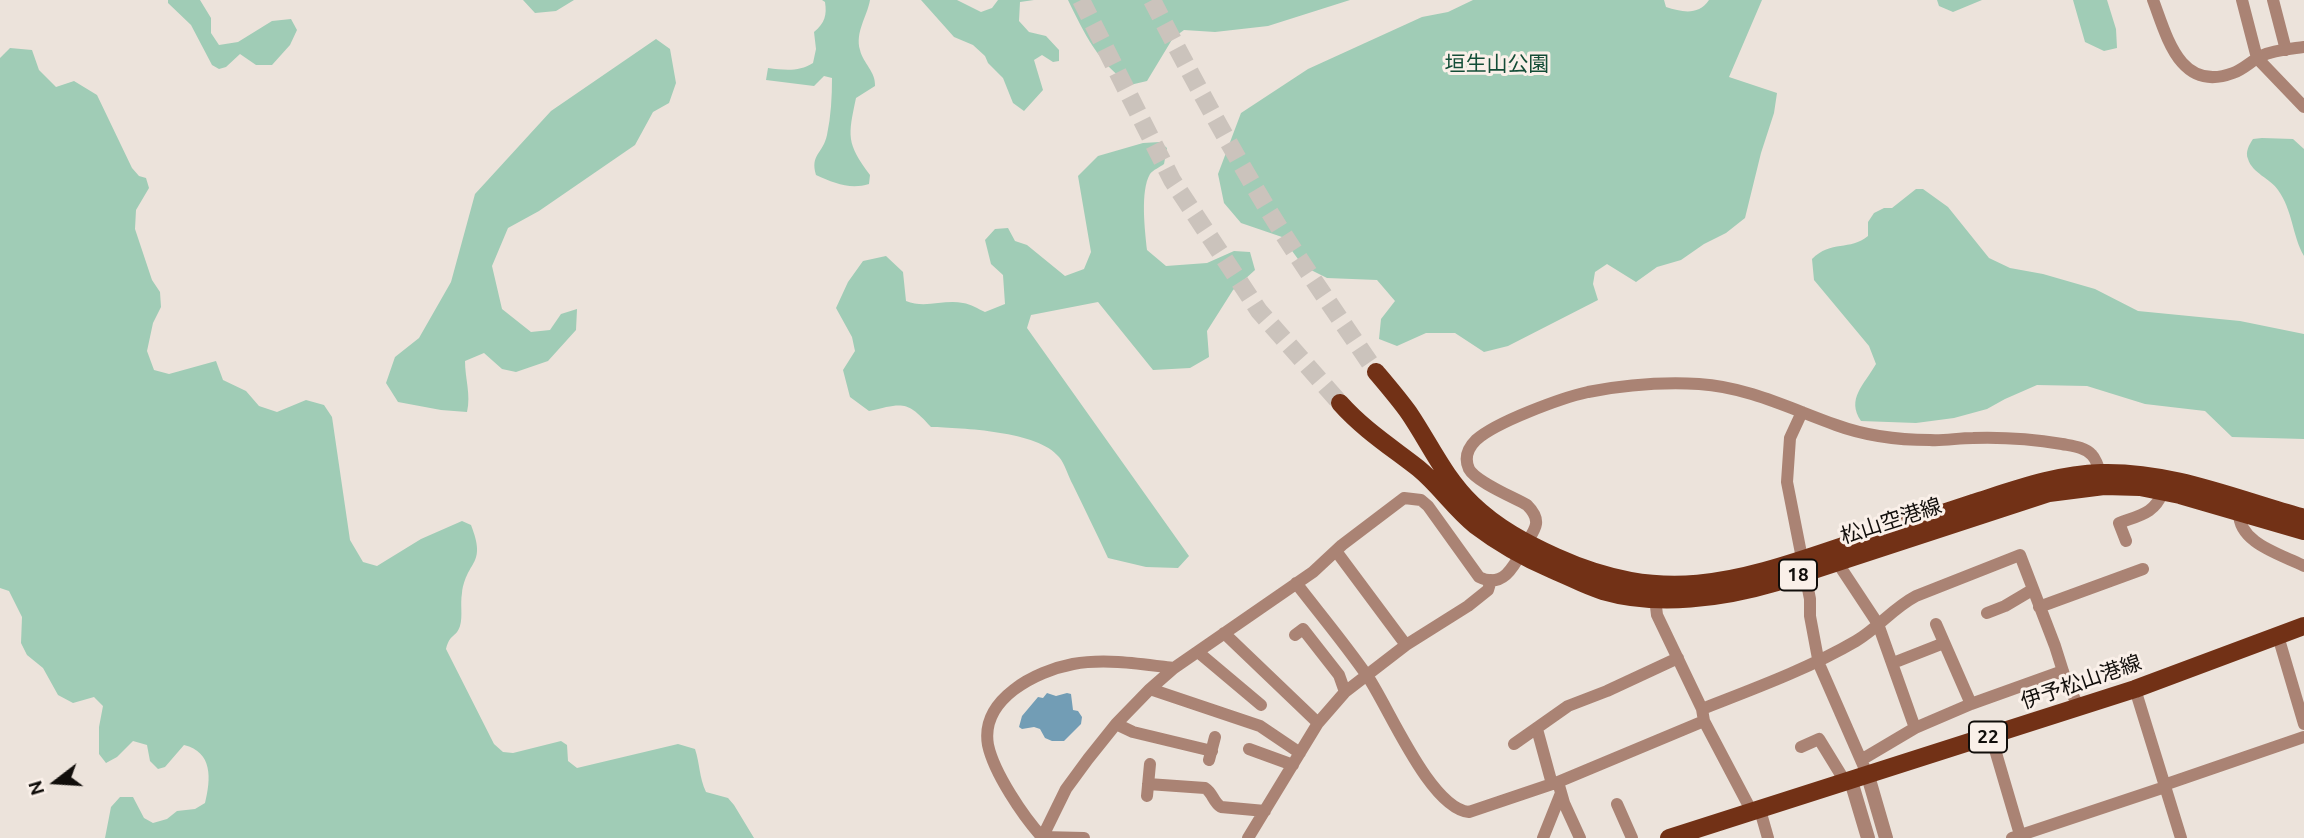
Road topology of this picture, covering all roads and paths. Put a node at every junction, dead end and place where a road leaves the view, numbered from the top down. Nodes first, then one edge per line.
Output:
1 (2153, 0) edge
2 (2242, 0) edge
3 (2273, 0) edge
4 (2304, 47) edge
5 (2286, 50) junction
6 (2257, 58) junction
7 (2304, 107) edge
8 (1376, 372) tunnel mouth
9 (1340, 403) tunnel mouth
10 (1802, 412) junction
11 (2102, 479) junction
12 (2163, 492) junction
13 (2239, 512) junction
14 (2304, 518) edge
15 (2304, 531) edge
16 (2126, 541) dead end
17 (1523, 549) junction
18 (1336, 551) junction
19 (1837, 562) junction
20 (2304, 566) edge
21 (1803, 567) junction
22 (2143, 569) dead end
23 (1491, 580) junction
24 (1296, 583) junction
25 (2032, 590) junction
26 (1655, 597) junction
27 (2039, 607) junction
28 (1987, 613) dead end
29 (1878, 624) junction
30 (1936, 624) dead end
31 (2304, 626) edge
32 (1224, 633) junction
33 (1295, 635) dead end
34 (2277, 636) junction
35 (1944, 643) junction
36 (1406, 645) junction
37 (1198, 652) junction
38 (1678, 658) junction
39 (1818, 659) junction
40 (1893, 663) junction
41 (1174, 668) junction
42 (2063, 671) junction
43 (1366, 675) junction
44 (1150, 689) junction
45 (2135, 689) junction
46 (1345, 692) junction
47 (1971, 704) junction
48 (1261, 705) dead end
49 (2079, 707) junction
50 (1703, 715) junction
51 (1318, 723) junction
52 (1116, 724) junction
53 (2304, 724) edge
54 (1915, 728) junction
55 (1537, 729) junction
56 (1991, 736) junction
57 (2304, 737) edge
58 (1514, 744) dead end
59 (1801, 747) dead end
60 (1212, 749) dead end
61 (1249, 750) dead end
62 (1300, 753) junction
63 (1150, 764) dead end
64 (1293, 765) junction
65 (1857, 775) junction
66 (2165, 786) junction
67 (1557, 787) junction
68 (1617, 804) dead end
69 (1265, 811) junction
70 (1756, 811) junction
71 (1042, 837) edge
72 (1679, 837) edge
73 (2018, 837) edge
74 (1084, 838) edge
75 (1248, 838) edge
76 (1543, 838) edge
77 (1580, 838) edge
78 (1632, 838) edge
79 (1768, 838) edge
80 (1868, 838) edge
81 (1886, 838) edge
82 (2181, 838) edge

1 - 6 street
2 - 6 street
3 - 5 street
4 - 5 street
5 - 6 street
6 - 7 street
8 - 17 main road, 松山空港線 / 18
9 - 17 main road, 松山空港線 / 18
10 - 11 street
10 - 17 street
10 - 21 street
11 - 12 main road, 松山空港線 / 18
11 - 14 main road, 松山空港線 / 18
11 - 19 main road, 松山空港線 / 18
11 - 21 main road, 松山空港線 / 18
12 - 13 main road, 松山空港線 / 18
12 - 16 street
13 - 15 main road, 松山空港線 / 18
13 - 20 street
17 - 21 main road, 松山空港線 / 18
17 - 23 street
17 - 26 main road, 松山空港線 / 18
18 - 23 street
18 - 24 street
18 - 36 street
19 - 21 main road, 松山空港線 / 18
19 - 29 street
21 - 26 main road, 松山空港線 / 18
21 - 39 street
22 - 27 street
23 - 36 street
24 - 32 street
24 - 43 street
25 - 27 street
25 - 28 street
25 - 29 street
26 - 38 street
27 - 42 street
29 - 39 street
29 - 40 street
30 - 35 street
31 - 34 main road, 伊予松山港線 / 22
32 - 37 street
32 - 51 street
33 - 46 street
34 - 45 main road, 伊予松山港線 / 22
34 - 53 street
35 - 40 street
35 - 47 street
36 - 43 street
37 - 41 street
37 - 48 street
38 - 50 street
38 - 55 street
39 - 50 street
39 - 65 street
40 - 54 street
41 - 44 street
41 - 71 street
42 - 47 street
42 - 49 street
43 - 46 street
43 - 67 street
44 - 52 street
44 - 62 street
45 - 49 main road, 伊予松山港線 / 22
45 - 66 street
46 - 51 street
47 - 54 street
49 - 56 main road, 伊予松山港線 / 22
50 - 67 street
50 - 70 street
51 - 62 street
52 - 60 street
52 - 71 street
54 - 65 street
55 - 58 street
55 - 67 street
56 - 65 main road, 伊予松山港線 / 22
56 - 73 street
57 - 66 street
59 - 65 street
61 - 64 street
62 - 64 street
63 - 69 street
64 - 69 street
65 - 70 main road, 伊予松山港線 / 22
65 - 80 street
65 - 81 street
66 - 73 street
66 - 82 street
67 - 76 street
67 - 77 street
68 - 78 street
69 - 75 street
70 - 72 main road, 伊予松山港線 / 22
70 - 79 street
71 - 74 street

